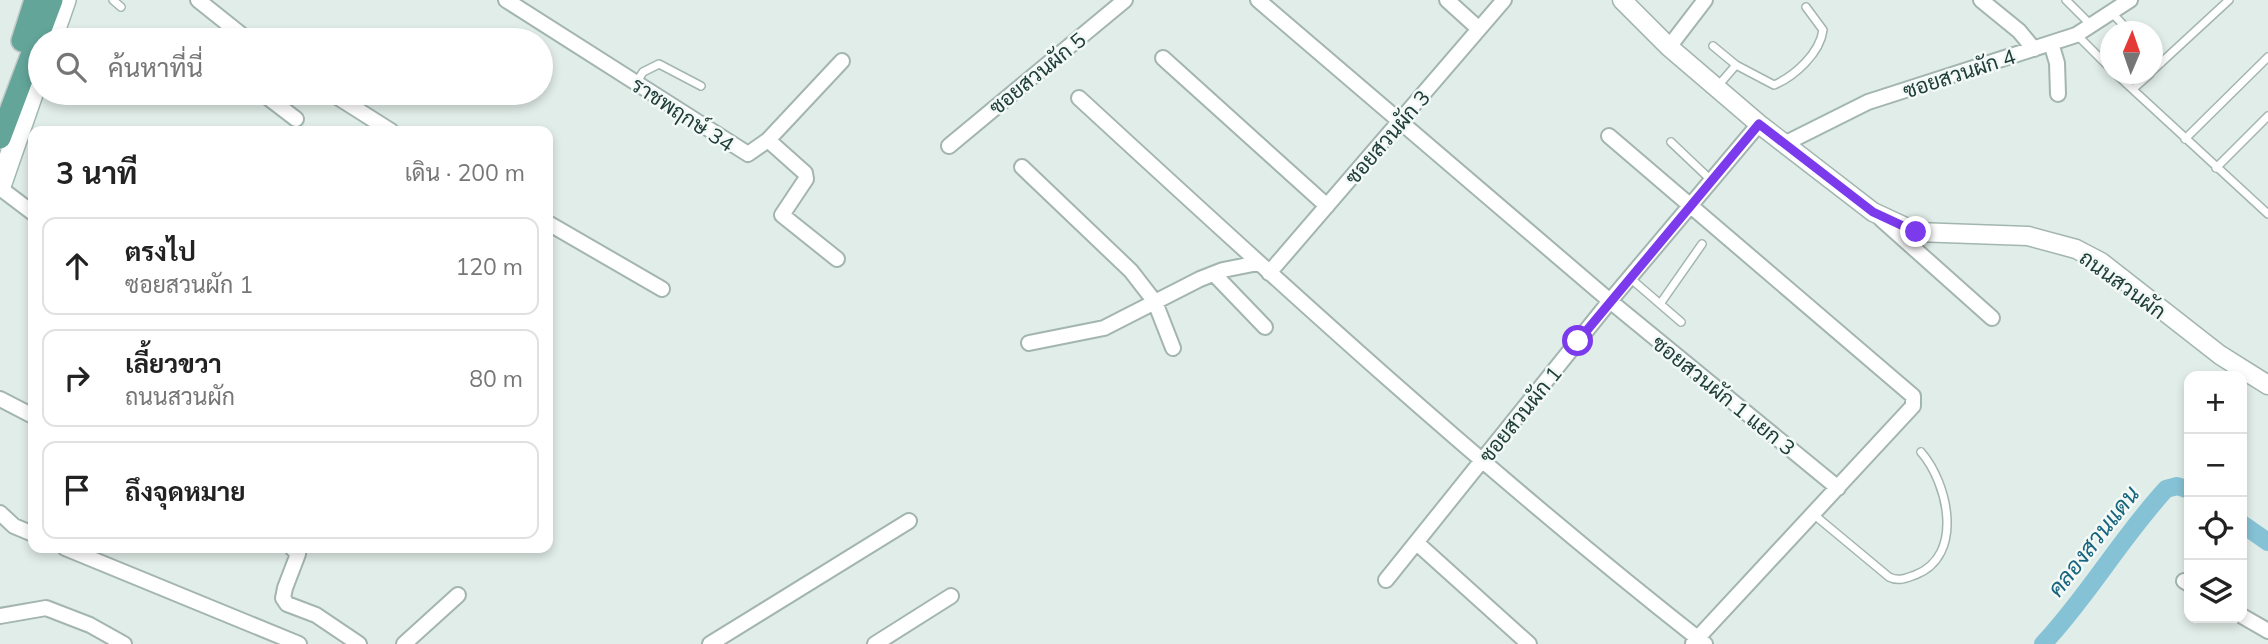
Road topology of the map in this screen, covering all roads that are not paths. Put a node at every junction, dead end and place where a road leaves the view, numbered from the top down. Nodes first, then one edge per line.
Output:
1 (65, 0) edge
2 (113, 0) edge
3 (198, 0) edge
4 (1125, 0) edge
5 (1258, 0) edge
6 (1447, 0) edge
7 (1504, 0) edge
8 (1622, 0) edge
9 (1981, 0) edge
10 (2066, 0) edge
11 (2130, 0) edge
12 (2229, 0) edge
13 (39, 1) edge
14 (1703, 1) edge
15 (515, 2) edge
16 (121, 7) dead end
17 (1806, 7) dead end
18 (2112, 13) junction
19 (2120, 21) edge
20 (2092, 25) junction
21 (29, 28) edge
22 (31, 28) edge
23 (55, 28) edge
24 (229, 28) edge
25 (1479, 29) junction
26 (28, 31) edge
27 (2076, 35) junction
28 (28, 40) edge
29 (2051, 43) junction
30 (1713, 46) dead end
31 (1670, 47) junction
32 (2034, 49) junction
33 (2268, 57) edge
34 (1163, 58) dead end
35 (2100, 58) edge
36 (842, 61) dead end
37 (2163, 61) edge
38 (1736, 65) junction
39 (636, 83) junction
40 (2127, 84) edge
41 (2138, 84) edge
42 (701, 86) dead end
43 (1716, 87) junction
44 (2133, 89) junction
45 (2058, 94) dead end
46 (1079, 98) dead end
47 (28, 105) edge
48 (278, 105) edge
49 (350, 105) edge
50 (0, 106) edge
51 (2268, 116) edge
52 (296, 119) dead end
53 (1400, 124) junction
54 (1759, 124) junction
55 (383, 126) edge
56 (1609, 136) dead end
57 (0, 138) edge
58 (2185, 139) junction
59 (768, 140) junction
60 (1671, 142) dead end
61 (1786, 143) junction
62 (948, 146) dead end
63 (1022, 167) dead end
64 (2216, 168) junction
65 (1711, 180) junction
66 (0, 187) edge
67 (1691, 204) junction
68 (1328, 206) junction
69 (28, 209) edge
70 (1873, 212) junction
71 (2268, 214) edge
72 (553, 226) edge
73 (1702, 244) dead end
74 (836, 259) dead end
75 (1263, 268) junction
76 (1214, 274) junction
77 (1630, 278) junction
78 (662, 289) dead end
79 (1610, 301) junction
80 (1155, 302) junction
81 (1660, 304) junction
82 (1992, 318) dead end
83 (1681, 322) dead end
84 (1265, 327) dead end
85 (1029, 343) dead end
86 (1173, 348) dead end
87 (2267, 383) edge
88 (0, 399) edge
89 (28, 413) edge
90 (1921, 452) dead end
91 (1483, 460) junction
92 (1838, 488) junction
93 (0, 513) edge
94 (1812, 513) junction
95 (909, 521) dead end
96 (28, 532) edge
97 (1418, 544) junction
98 (77, 553) edge
99 (297, 553) edge
100 (1386, 580) dead end
101 (458, 595) dead end
102 (951, 596) dead end
103 (0, 616) edge
104 (2247, 619) edge
105 (2268, 631) edge
106 (1698, 642) edge
107 (124, 644) edge
108 (299, 644) edge
109 (359, 644) edge
110 (404, 644) edge
111 (710, 644) edge
112 (875, 644) edge
113 (1529, 644) edge

1 - 23 main road
2 - 16 lane
3 - 24 street
4 - 62 street, ซอยสวนผัก 5
5 - 53 street, ซอยสวนผัก 1 แยก 3
6 - 25 street
7 - 25 street, ซอยสวนผัก 3
8 - 31 street, ถนนสวนผัก
9 - 32 street
10 - 20 lane
11 - 18 street, ซอยสวนผัก 4
12 - 37 lane
13 - 21 main road
13 - 22 main road
14 - 31 street
15 - 39 street, ราชพฤกษ์ 34
17 - 38 lane
18 - 19 lane
18 - 20 street, ซอยสวนผัก 4
20 - 27 street, ซอยสวนผัก 4
25 - 53 street, ซอยสวนผัก 3
26 - 50 main road
27 - 29 street, ซอยสวนผัก 4
27 - 35 lane
28 - 57 main road
29 - 32 street, ซอยสวนผัก 4
29 - 45 street
30 - 38 lane
31 - 43 street, ถนนสวนผัก
32 - 61 street, ซอยสวนผัก 4
33 - 58 lane
34 - 68 street
36 - 59 street, ราชพฤกษ์ 34
38 - 43 lane
39 - 42 lane
39 - 59 street, ราชพฤกษ์ 34
40 - 44 lane
41 - 44 lane
43 - 54 street, ถนนสวนผัก
44 - 58 lane
46 - 75 street
47 - 66 main road
48 - 52 street
49 - 55 street
51 - 64 lane
53 - 68 street, ซอยสวนผัก 3
53 - 79 street, ซอยสวนผัก 1 แยก 3
54 - 61 street, ถนนสวนผัก
54 - 65 street, ซอยสวนผัก 1
56 - 67 street
58 - 64 lane
59 - 74 street
60 - 65 lane
61 - 70 street, ถนนสวนผัก
63 - 80 street
64 - 71 lane
65 - 67 street, ซอยสวนผัก 1
66 - 69 street
67 - 77 street, ซอยสวนผัก 1
67 - 92 street
68 - 75 street, ซอยสวนผัก 3
70 - 82 street
70 - 87 street, ถนนสวนผัก
72 - 78 street
73 - 81 lane
75 - 76 street
75 - 91 street
76 - 80 street
76 - 84 street
77 - 79 street, ซอยสวนผัก 1
77 - 81 lane
79 - 91 street, ซอยสวนผัก 1
79 - 92 street, ซอยสวนผัก 1 แยก 3
80 - 85 street
80 - 86 street
81 - 83 lane
88 - 89 street
90 - 94 lane
91 - 97 street, ซอยสวนผัก 1
91 - 106 street
92 - 94 street
93 - 96 street
94 - 106 street
95 - 111 street
97 - 100 street, ซอยสวนผัก 1
97 - 113 street
98 - 108 street
99 - 109 street
101 - 110 street
102 - 112 street
103 - 107 street
104 - 105 street

